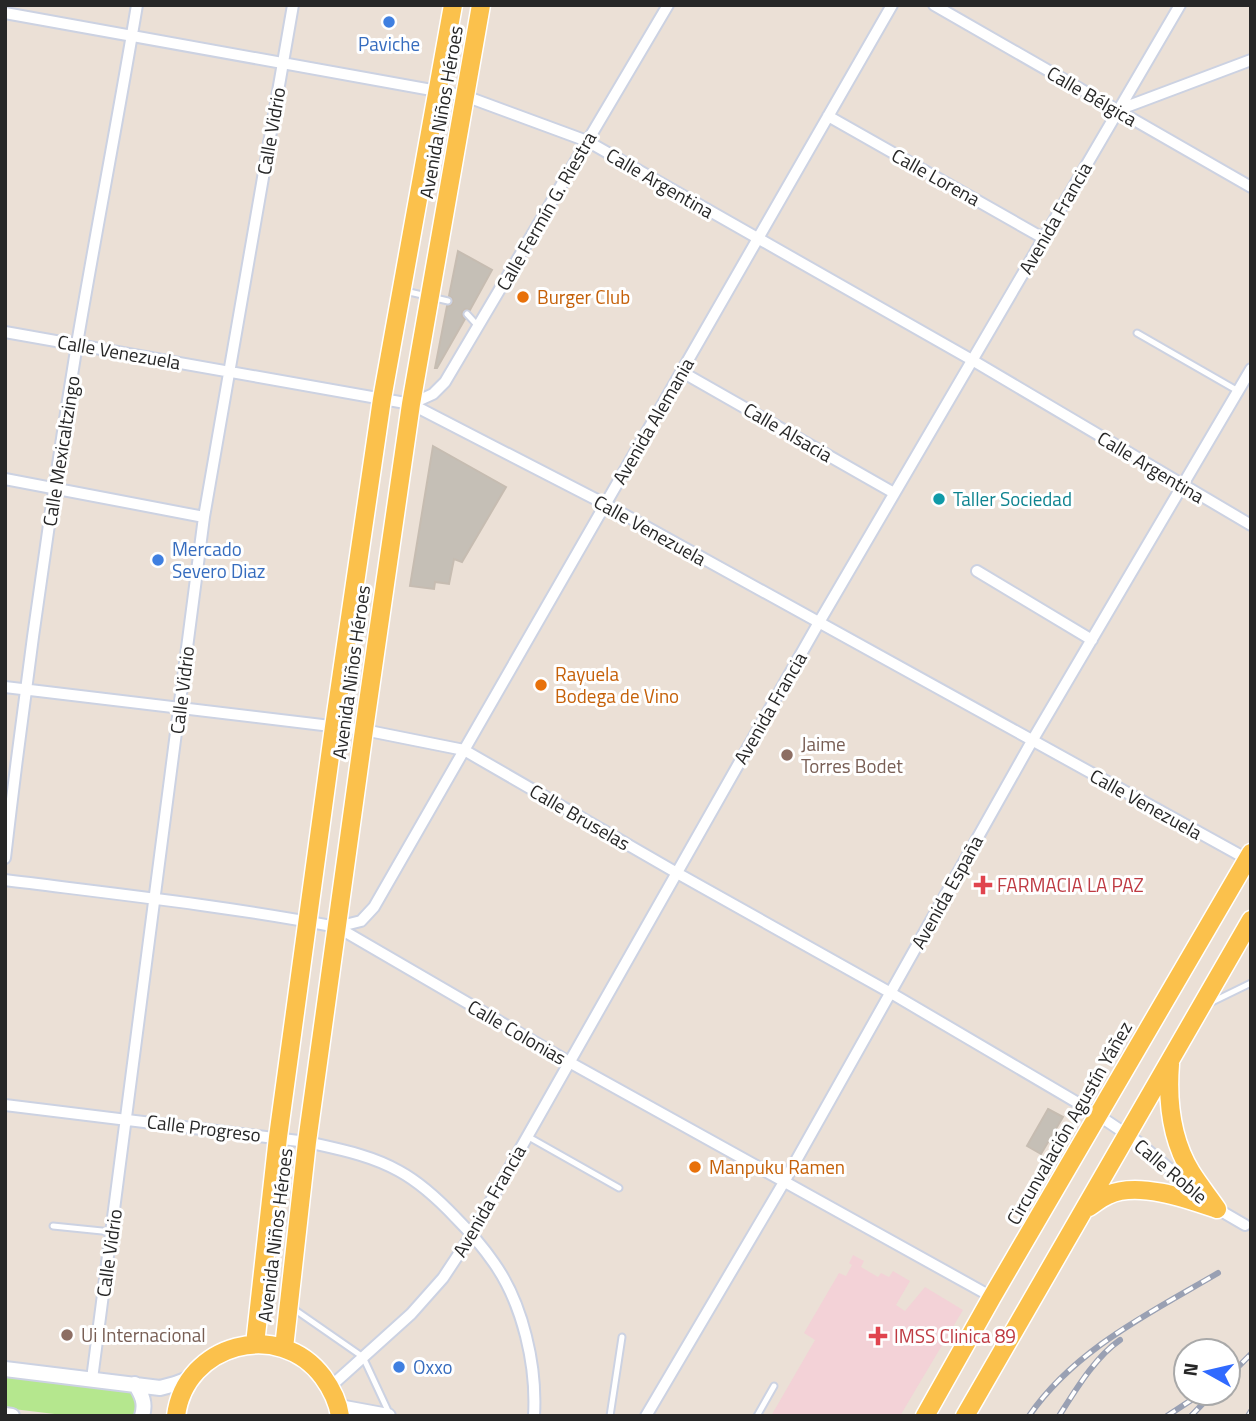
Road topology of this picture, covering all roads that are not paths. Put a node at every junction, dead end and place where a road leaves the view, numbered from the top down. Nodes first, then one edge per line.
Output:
1 (137, 5) edge
2 (293, 5) edge
3 (453, 5) edge
4 (481, 5) edge
5 (668, 5) edge
6 (892, 5) edge
7 (934, 5) edge
8 (1180, 5) edge
9 (5, 13) edge
10 (132, 36) junction
11 (1251, 60) edge
12 (283, 63) junction
13 (438, 91) junction
14 (465, 96) junction
15 (1118, 110) junction
16 (828, 116) junction
17 (587, 141) junction
18 (1251, 187) edge
19 (1043, 238) junction
20 (758, 239) junction
21 (402, 291) junction
22 (430, 297) junction
23 (448, 301) dead end
24 (467, 314) dead end
25 (478, 326) junction
26 (5, 332) edge
27 (1137, 334) dead end
28 (77, 345) junction
29 (972, 360) junction
30 (1251, 369) edge
31 (229, 372) junction
32 (682, 372) junction
33 (1238, 391) junction
34 (382, 399) junction
35 (411, 404) junction
36 (5, 479) edge
37 (1183, 485) junction
38 (55, 488) junction
39 (894, 493) junction
40 (605, 504) junction
41 (204, 517) junction
42 (1251, 525) edge
43 (977, 570) dead end
44 (818, 624) junction
45 (1092, 640) junction
46 (5, 687) edge
47 (25, 690) junction
48 (179, 708) junction
49 (334, 727) junction
50 (364, 730) junction
51 (1032, 741) junction
52 (464, 750) junction
53 (1249, 856) edge
54 (5, 858) edge
55 (677, 873) junction
56 (5, 880) edge
57 (154, 899) junction
58 (1251, 920) edge
59 (307, 922) junction
60 (337, 927) junction
61 (1251, 983) edge
62 (891, 993) junction
63 (1201, 1007) junction
64 (1171, 1059) junction
65 (569, 1062) junction
66 (5, 1105) edge
67 (1098, 1115) junction
68 (126, 1119) junction
69 (1128, 1135) junction
70 (527, 1136) junction
71 (278, 1137) junction
72 (307, 1142) junction
73 (784, 1182) junction
74 (618, 1188) dead end
75 (1217, 1209) junction
76 (1083, 1211) junction
77 (1245, 1225) dead end
78 (53, 1226) dead end
79 (112, 1232) junction
80 (472, 1234) junction
81 (992, 1297) junction
82 (288, 1306) junction
83 (622, 1337) dead end
84 (255, 1344) junction
85 (284, 1348) junction
86 (363, 1357) junction
87 (5, 1369) edge
88 (191, 1378) junction
89 (92, 1379) junction
90 (135, 1384) junction
91 (774, 1386) dead end
92 (330, 1387) junction
93 (339, 1411) edge
94 (5, 1415) edge
95 (12, 1416) edge
96 (142, 1416) edge
97 (176, 1416) edge
98 (389, 1416) edge
99 (534, 1416) edge
100 (610, 1416) edge
101 (646, 1416) edge
102 (757, 1416) edge
103 (925, 1416) edge
104 (965, 1416) edge

1 - 10 street, Calle Mexicaltzingo
2 - 12 street, Calle Vidrio
3 - 13 main road, Avenida Niños Héroes
4 - 14 main road, Avenida Niños Héroes
5 - 17 street, Calle Fermín G. Riestra
6 - 16 street, Avenida Alemania
7 - 15 street, Calle Bélgica
8 - 15 street, Avenida Francia
9 - 10 street, Calle Argentina
10 - 12 street, Calle Argentina
10 - 28 street, Calle Mexicaltzingo
11 - 15 street
12 - 13 street, Calle Argentina
12 - 31 street, Calle Vidrio
13 - 14 street, Calle Argentina
13 - 21 main road, Avenida Niños Héroes
14 - 17 street, Calle Argentina
14 - 22 main road, Avenida Niños Héroes
15 - 18 street, Calle Bélgica
15 - 19 street, Avenida Francia
16 - 19 street, Calle Lorena
16 - 20 street, Avenida Alemania
17 - 20 street, Calle Argentina
17 - 25 street, Calle Fermín G. Riestra
19 - 29 street, Avenida Francia
20 - 29 street, Calle Argentina
20 - 32 street, Avenida Alemania
21 - 22 lane
21 - 34 main road, Avenida Niños Héroes
22 - 23 lane
22 - 35 main road, Avenida Niños Héroes
24 - 25 lane
25 - 35 street, Calle Fermín G. Riestra
26 - 28 street, Calle Venezuela
27 - 33 lane
28 - 31 street, Calle Venezuela
28 - 38 street, Calle Mexicaltzingo
29 - 37 street, Calle Argentina
29 - 39 street, Avenida Francia
30 - 33 street, Avenida España
31 - 34 street, Calle Venezuela
31 - 41 street, Calle Vidrio
32 - 39 street, Calle Alsacia
32 - 40 street, Avenida Alemania
33 - 37 street, Avenida España
34 - 35 street, Calle Venezuela
34 - 49 main road, Avenida Niños Héroes
35 - 40 street, Calle Venezuela
35 - 50 main road, Avenida Niños Héroes
36 - 38 street
37 - 42 street, Calle Argentina
37 - 45 street, Avenida España
38 - 41 street
38 - 47 street, Calle Mexicaltzingo
39 - 44 street, Avenida Francia
40 - 44 street, Calle Venezuela
40 - 52 street, Avenida Alemania
41 - 48 street, Calle Vidrio
43 - 45 street
44 - 51 street, Calle Venezuela
44 - 55 street, Avenida Francia
45 - 51 street, Avenida España
46 - 47 street, Calle Bruselas
47 - 48 street, Calle Bruselas
47 - 54 street, Calle Mexicaltzingo
48 - 49 street, Calle Bruselas
48 - 57 street, Calle Vidrio
49 - 50 street, Calle Bruselas
49 - 59 main road, Avenida Niños Héroes
50 - 52 street, Calle Bruselas
50 - 60 main road, Avenida Niños Héroes
51 - 53 street, Calle Venezuela
51 - 62 street, Avenida España
52 - 55 street, Calle Bruselas
52 - 60 street, Avenida Alemania
53 - 67 main road, Circunvalación Agustín Yáñez
55 - 62 street, Calle Bruselas
55 - 65 street, Avenida Francia
56 - 57 street, Calle Colonias
57 - 59 street, Calle Colonias
57 - 68 street, Calle Vidrio
58 - 63 main road
59 - 60 street, Calle Colonias
59 - 71 main road, Avenida Niños Héroes
60 - 65 street, Calle Colonias
60 - 72 main road, Avenida Niños Héroes
61 - 63 lane
62 - 67 street, Calle Bruselas
62 - 73 street, Avenida España
63 - 64 main road
64 - 69 main road
64 - 75 main road
65 - 70 street, Avenida Francia
65 - 73 street, Calle Colonias
66 - 68 street, Calle Progreso
67 - 69 street, Calle Roble
67 - 81 main road, Circunvalación Agustín Yáñez
68 - 71 street, Calle Progreso
68 - 79 street, Calle Vidrio
69 - 75 street, Calle Roble
69 - 76 main road
70 - 74 lane
70 - 80 street, Avenida Francia
71 - 72 street, Calle Progreso
71 - 84 main road, Avenida Niños Héroes
72 - 80 street, Calle Progreso
72 - 82 main road, Avenida Niños Héroes
73 - 81 street, Calle Colonias
73 - 101 street, Avenida España
75 - 76 main road
75 - 77 street, Calle Roble
76 - 104 main road
78 - 79 lane
79 - 89 street, Calle Vidrio
80 - 86 street, Avenida Francia
80 - 99 street, Calle Progreso
81 - 103 main road, Circunvalación Agustín Yáñez
82 - 85 main road, Avenida Niños Héroes
82 - 86 lane
83 - 100 lane
84 - 85 main road
84 - 88 main road
85 - 92 main road
86 - 92 street, Avenida Francia
86 - 98 lane
87 - 89 street
88 - 90 street
88 - 97 main road
89 - 90 street
90 - 96 street
91 - 102 lane
92 - 93 main road
93 - 98 street
94 - 95 street

